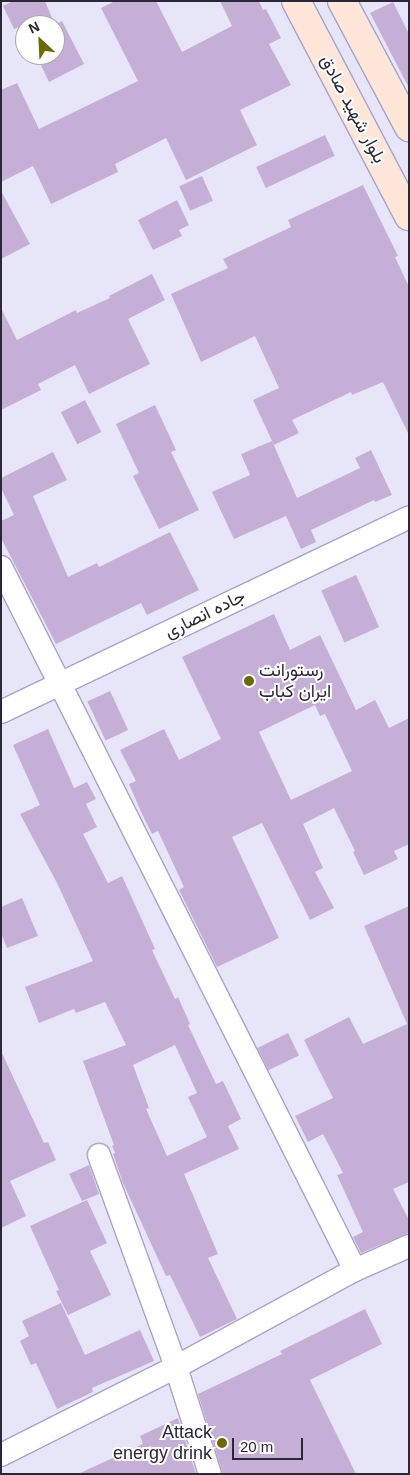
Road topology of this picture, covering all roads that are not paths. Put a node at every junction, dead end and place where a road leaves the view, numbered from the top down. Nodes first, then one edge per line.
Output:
1 (296, 1) edge
2 (342, 1) edge
3 (409, 127) edge
4 (409, 216) edge
5 (409, 517) edge
6 (1, 567) edge
7 (62, 683) junction
8 (1, 712) edge
9 (99, 1155) dead end
10 (409, 1246) edge
11 (356, 1270) junction
12 (176, 1367) junction
13 (1, 1455) edge
14 (210, 1474) edge

1 - 4 main road, بلوار شهید صادق
2 - 3 main road
5 - 7 street, جاده انصاری
6 - 7 street
7 - 8 street, جاده انصاری
7 - 11 street
9 - 12 street
10 - 11 street
11 - 12 street
12 - 13 street
12 - 14 street

